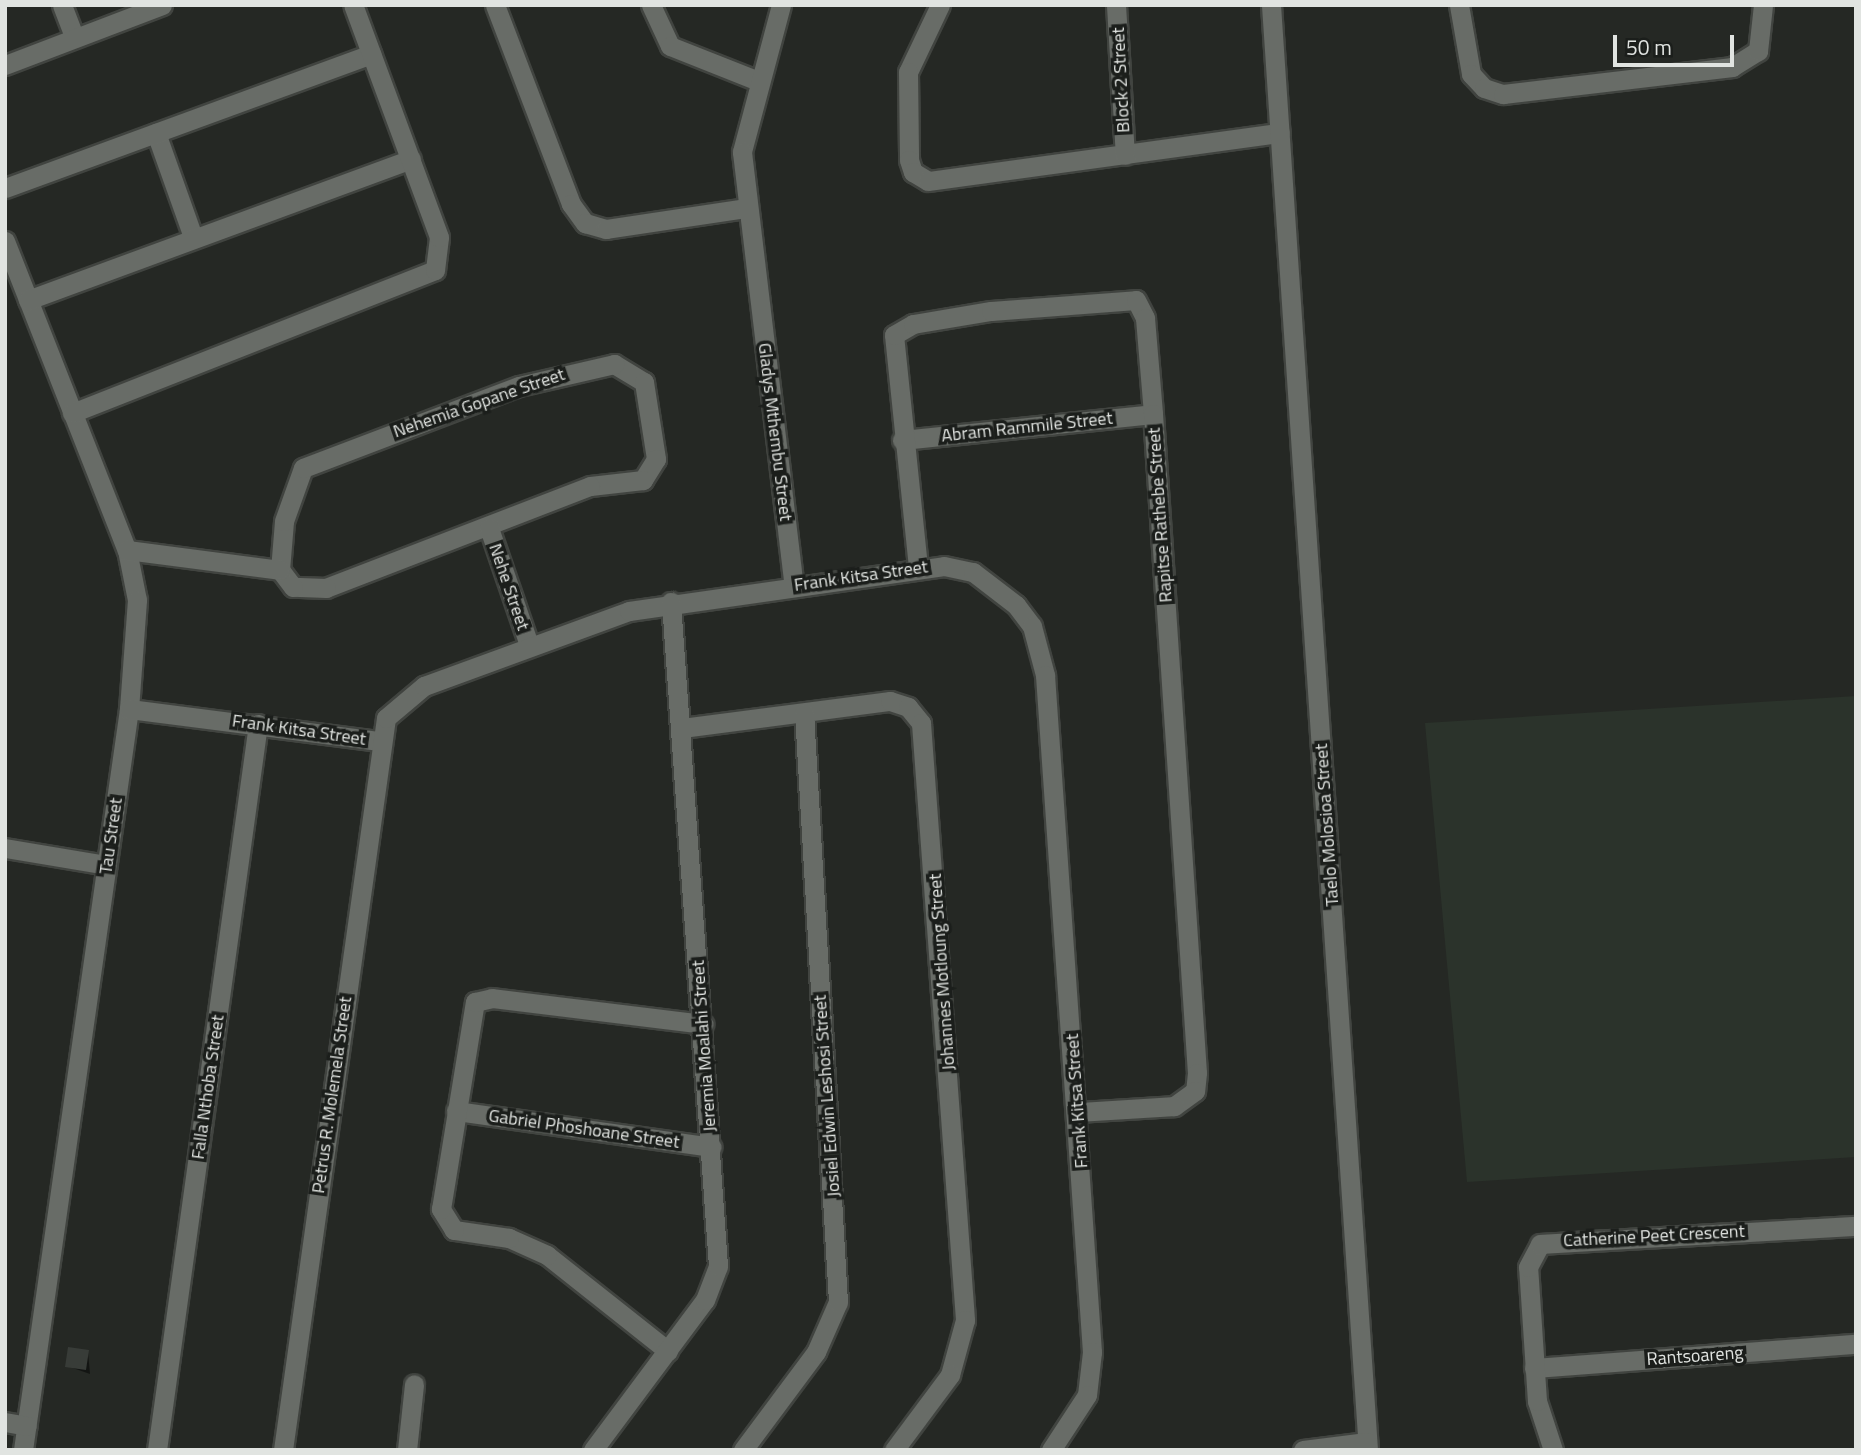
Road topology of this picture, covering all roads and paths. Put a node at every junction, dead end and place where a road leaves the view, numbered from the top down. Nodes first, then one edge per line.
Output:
1 (62, 5) edge
2 (162, 5) edge
3 (353, 5) edge
4 (495, 5) edge
5 (650, 5) edge
6 (781, 5) edge
7 (940, 5) edge
8 (1116, 5) edge
9 (1271, 5) edge
10 (1459, 5) edge
11 (1763, 5) edge
12 (74, 37) junction
13 (372, 54) junction
14 (5, 65) edge
15 (756, 80) junction
16 (156, 133) junction
17 (1280, 133) junction
18 (1125, 155) junction
19 (411, 159) junction
20 (5, 188) edge
21 (747, 208) junction
22 (193, 237) junction
23 (7, 249) edge
24 (28, 300) junction
25 (72, 413) junction
26 (1153, 414) junction
27 (902, 440) junction
28 (489, 528) junction
29 (127, 550) junction
30 (918, 567) junction
31 (280, 570) junction
32 (794, 585) junction
33 (671, 602) junction
34 (529, 645) junction
35 (129, 709) junction
36 (804, 713) junction
37 (258, 724) junction
38 (682, 728) junction
39 (380, 741) junction
40 (5, 848) edge
41 (107, 865) junction
42 (703, 1024) junction
43 (456, 1111) junction
44 (1078, 1112) junction
45 (711, 1147) junction
46 (1856, 1226) edge
47 (1856, 1344) edge
48 (668, 1351) junction
49 (1534, 1367) junction
50 (414, 1384) dead end
51 (5, 1422) edge
52 (27, 1426) junction
53 (1367, 1446) edge
54 (1054, 1449) edge
55 (23, 1450) edge
56 (157, 1450) edge
57 (283, 1450) edge
58 (407, 1450) edge
59 (593, 1450) edge
60 (743, 1450) edge
61 (894, 1450) edge
62 (1303, 1450) edge
63 (1553, 1450) edge

1 - 12 street
2 - 12 street
3 - 13 street
4 - 21 street
5 - 15 street
6 - 15 street, Gladys Mthembu Street
7 - 18 street
8 - 18 street, Block 2 Street
9 - 17 street, Taelo Molosioa Street
10 - 11 street
12 - 14 street
13 - 16 street
13 - 19 street
15 - 21 street, Gladys Mthembu Street
16 - 20 street
16 - 22 street
17 - 18 street
17 - 53 street, Taelo Molosioa Street
19 - 22 street
19 - 25 street
21 - 32 street, Gladys Mthembu Street
22 - 24 street
23 - 24 street, Tau Street
24 - 25 street, Tau Street
25 - 29 street, Tau Street
26 - 27 street, Abram Rammile Street
26 - 27 street, Rapitse Rathebe Street
26 - 44 street, Rapitse Rathebe Street
27 - 30 street, Rapitse Rathebe Street
28 - 31 street, Nehemia Gopane Street
28 - 31 street, Nehemia Gopane Street
28 - 34 street, Nehe Street
29 - 31 street
29 - 35 street, Tau Street
30 - 32 street, Frank Kitsa Street
30 - 44 street, Frank Kitsa Street
32 - 33 street, Frank Kitsa Street
33 - 34 street, Frank Kitsa Street
33 - 38 street, Jeremia Moalahi Street
34 - 39 street, Frank Kitsa Street
35 - 37 street, Frank Kitsa Street
35 - 41 street, Tau Street
36 - 38 street, Johannes Motloung Street
36 - 60 street, Josiel Edwin Leshosi Street
36 - 61 street, Johannes Motloung Street
37 - 39 street, Frank Kitsa Street
37 - 56 street, Falla Nthoba Street
38 - 42 street, Jeremia Moalahi Street
39 - 57 street, Petrus R. Molemela Street
40 - 41 street
41 - 52 street, Tau Street
42 - 43 street
42 - 45 street, Jeremia Moalahi Street
43 - 45 street, Gabriel Phoshoane Street
43 - 48 street
44 - 54 street, Frank Kitsa Street
45 - 48 street, Jeremia Moalahi Street
46 - 49 street, Catherine Peet Crescent
47 - 49 street, Rantsoareng
48 - 59 street, Jeremia Moalahi Street
49 - 63 street, Catherine Peet Crescent
50 - 58 street
51 - 52 street
52 - 55 street, Tau Street
53 - 62 street

